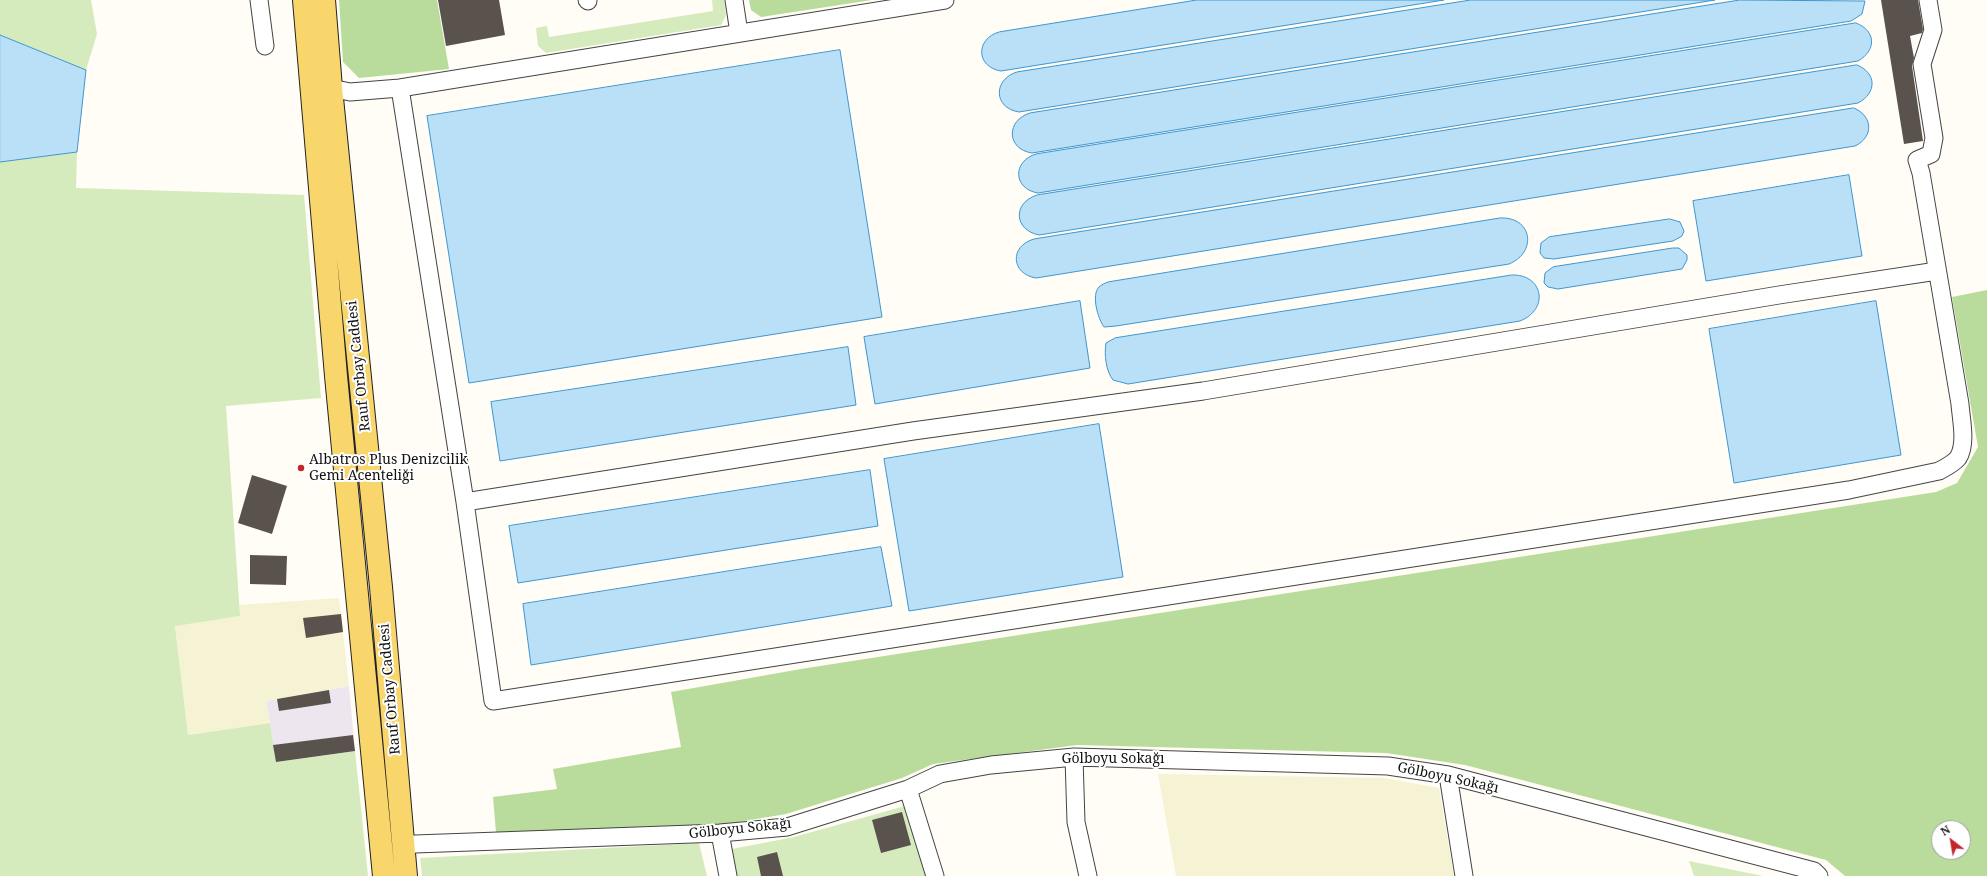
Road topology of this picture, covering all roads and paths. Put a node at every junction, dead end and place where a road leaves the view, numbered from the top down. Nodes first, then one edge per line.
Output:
1 (259, 0) edge
2 (304, 0) edge
3 (324, 0) edge
4 (734, 0) edge
5 (945, 0) edge
6 (1928, 0) edge
7 (739, 33) junction
8 (265, 46) dead end
9 (400, 88) junction
10 (321, 89) junction
11 (1937, 271) junction
12 (465, 502) junction
13 (1074, 757) junction
14 (1448, 775) junction
15 (908, 789) junction
16 (720, 833) junction
17 (403, 846) junction
18 (384, 876) edge
19 (406, 876) edge
20 (728, 876) edge
21 (935, 876) edge
22 (1088, 876) edge
23 (1464, 876) edge
24 (1819, 876) edge

1 - 8 street
2 - 10 main road, Rauf Orbay Caddesi
3 - 10 main road, Rauf Orbay Caddesi
4 - 7 street
5 - 7 street
6 - 11 street
7 - 9 street
9 - 10 street
9 - 12 street
10 - 17 main road, Rauf Orbay Caddesi
10 - 18 main road, Rauf Orbay Caddesi
11 - 12 street
11 - 12 street
13 - 14 street, Gölboyu Sokağı
13 - 15 street, Gölboyu Sokağı
13 - 22 street
14 - 23 street
14 - 24 street, Gölboyu Sokağı
15 - 16 street, Gölboyu Sokağı
15 - 21 street
16 - 17 street, Gölboyu Sokağı
16 - 20 street
17 - 19 main road, Rauf Orbay Caddesi

